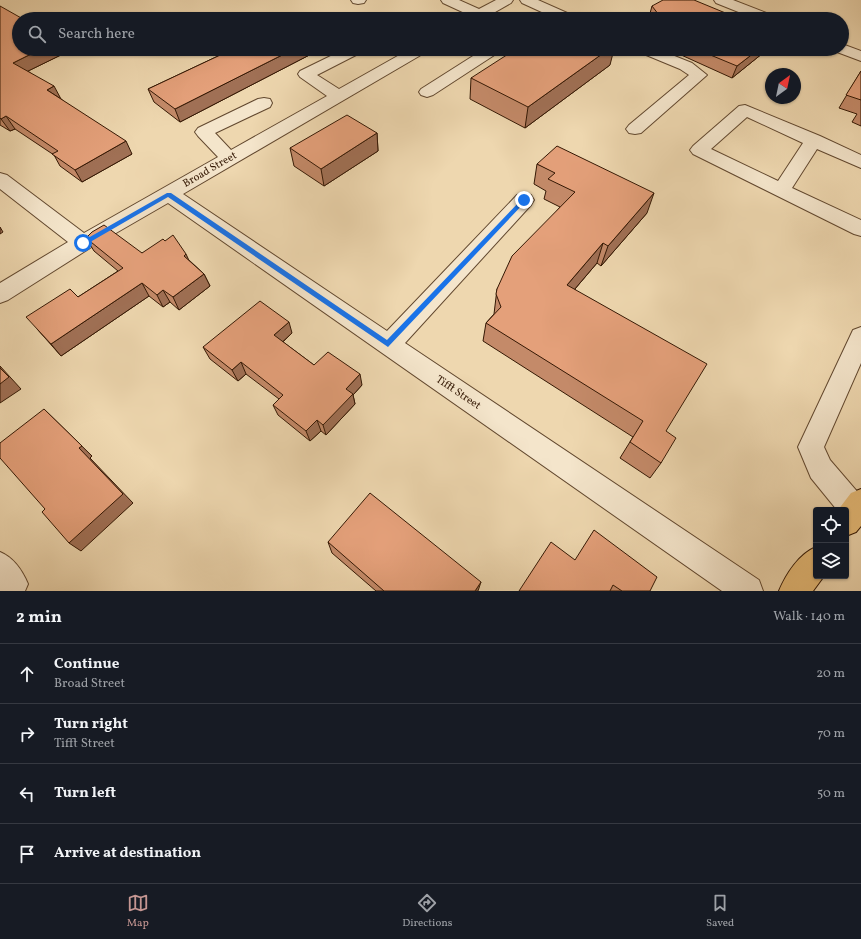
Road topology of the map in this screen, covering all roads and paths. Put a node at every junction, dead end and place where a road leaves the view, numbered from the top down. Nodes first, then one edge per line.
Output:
1 (448, 0) edge
2 (506, 0) edge
3 (527, 0) edge
4 (721, 0) edge
5 (762, 0) edge
6 (747, 10) junction
7 (468, 12) edge
8 (486, 12) edge
9 (542, 12) edge
10 (752, 12) edge
11 (849, 51) edge
12 (343, 56) edge
13 (409, 56) edge
14 (483, 56) edge
15 (661, 56) edge
16 (861, 56) edge
17 (427, 92) dead end
18 (338, 96) junction
19 (264, 103) dead end
20 (635, 129) dead end
21 (814, 140) junction
22 (230, 159) junction
23 (861, 162) edge
24 (0, 179) edge
25 (780, 190) junction
26 (169, 194) junction
27 (524, 200) dead end
28 (861, 229) edge
29 (83, 243) junction
30 (0, 294) edge
31 (861, 337) edge
32 (388, 344) junction
33 (854, 512) edge
34 (813, 566) edge
35 (748, 591) edge
36 (794, 591) edge

1 - 7 street
2 - 8 street
3 - 9 street
4 - 6 street
5 - 6 street
6 - 10 street
11 - 16 street
12 - 18 street
13 - 18 street, Broad Street
14 - 17 street
15 - 20 street
18 - 22 street, Broad Street
19 - 22 street
21 - 23 street
21 - 25 street
21 - 25 street
22 - 26 street, Broad Street
24 - 29 street
25 - 28 street
26 - 29 street, Broad Street
26 - 32 street, Tifft Street
27 - 32 street
29 - 30 street, Broad Street
31 - 33 street
32 - 35 street, Tifft Street
34 - 36 main road

